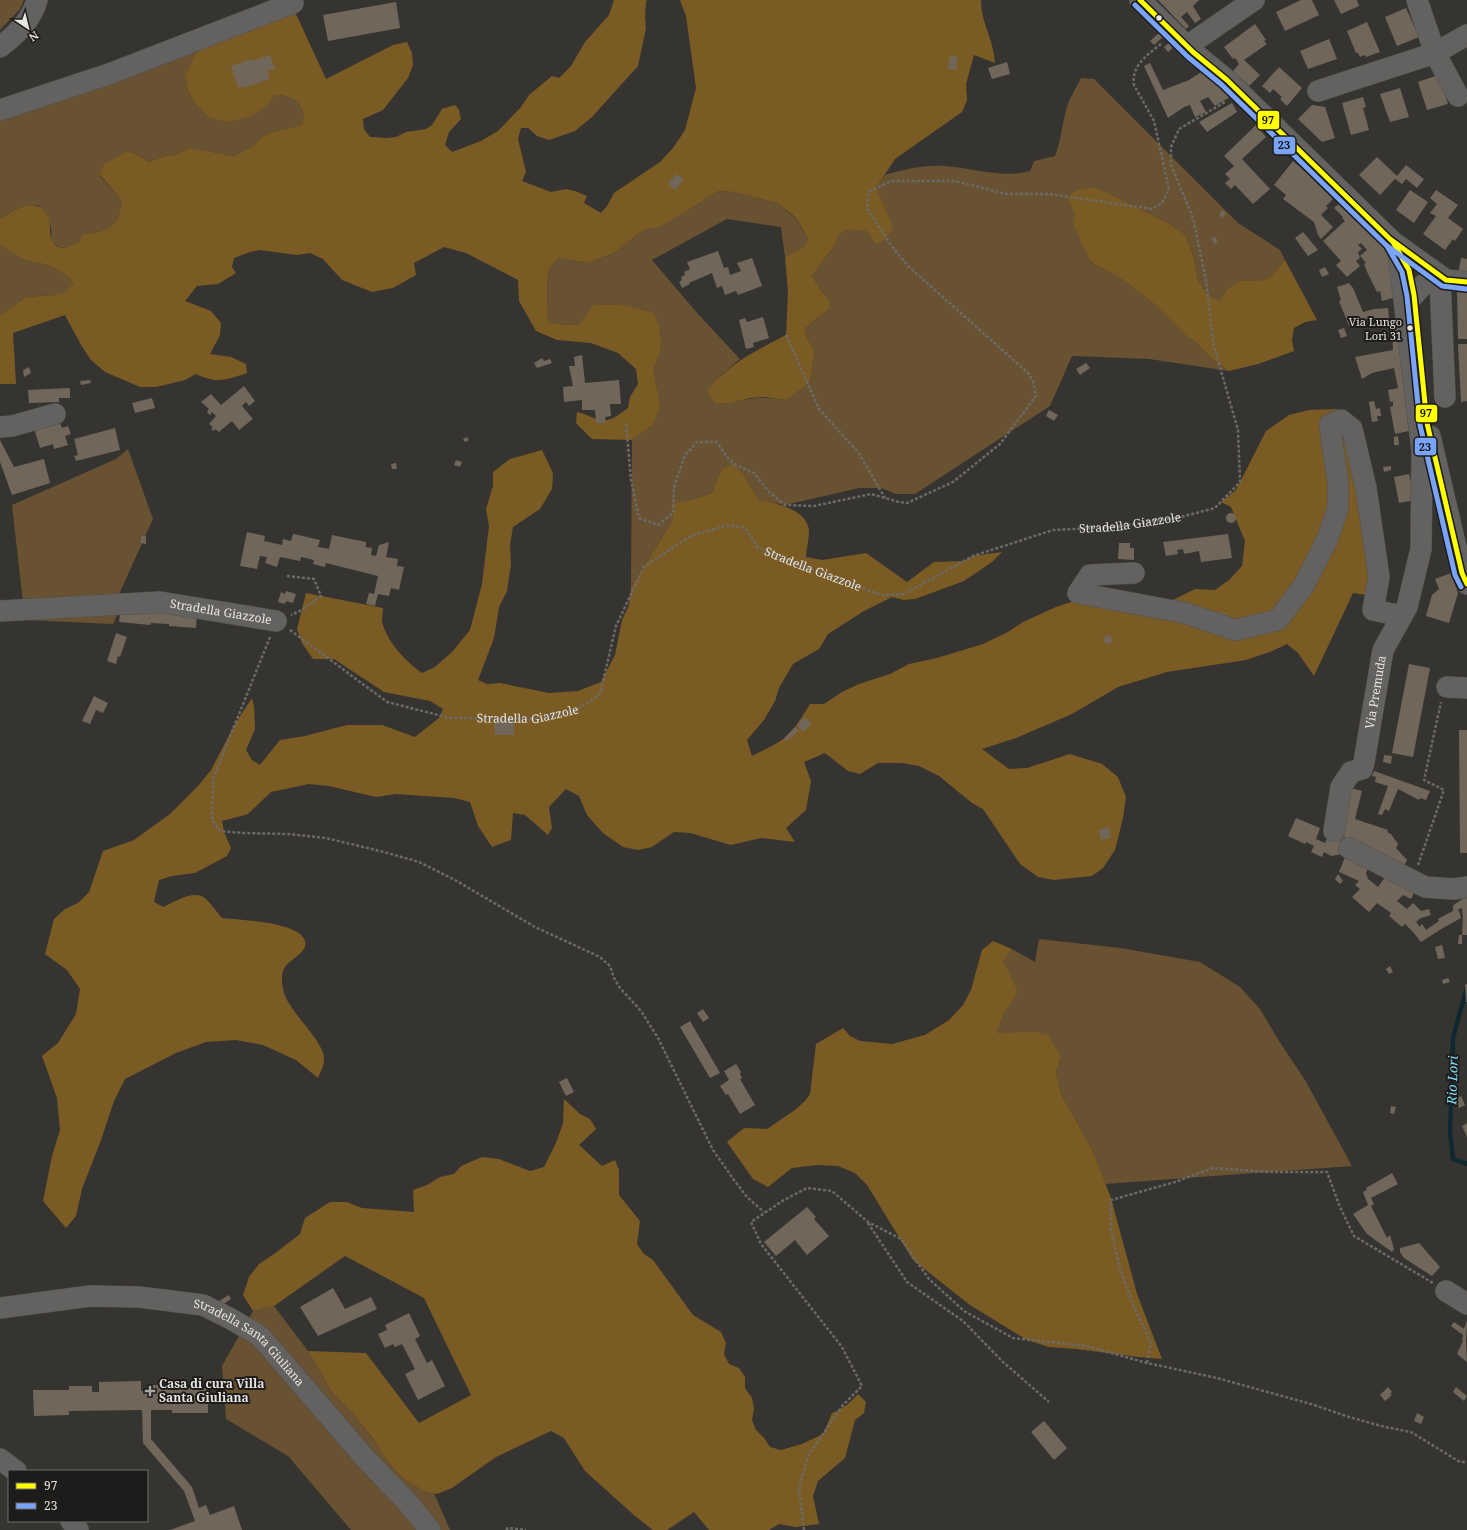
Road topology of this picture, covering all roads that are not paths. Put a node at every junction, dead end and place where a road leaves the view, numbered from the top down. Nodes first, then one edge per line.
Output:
1 (36, 0) edge
2 (1140, 0) edge
3 (1254, 0) edge
4 (1417, 0) edge
5 (293, 4) dead end
6 (1467, 35) edge
7 (1180, 40) junction
8 (1, 48) edge
9 (1434, 53) junction
10 (1318, 90) dead end
11 (1458, 96) dead end
12 (0, 110) edge
13 (1395, 246) junction
14 (1443, 280) junction
15 (1467, 282) edge
16 (1414, 295) junction
17 (1445, 397) dead end
18 (55, 414) dead end
19 (0, 427) edge
20 (1134, 573) dead end
21 (1467, 584) edge
22 (0, 611) edge
23 (1402, 616) junction
24 (276, 621) road end
25 (1447, 687) road end
26 (1467, 688) edge
27 (1334, 831) dead end
28 (1349, 848) dead end
29 (1467, 887) edge
30 (1446, 1291) road end
31 (1467, 1304) edge
32 (0, 1308) edge
33 (0, 1459) edge
34 (15, 1470) edge
35 (72, 1522) edge
36 (78, 1530) edge
37 (430, 1530) edge

1 - 8 street
2 - 7 street
3 - 7 street
4 - 9 street
5 - 12 street
6 - 9 street
7 - 13 street
9 - 10 street
9 - 11 street
13 - 14 street
13 - 16 street
13 - 23 street, Via Premuda
14 - 15 street
14 - 16 street
14 - 17 street
16 - 21 street
18 - 19 street
20 - 23 street
22 - 24 street, Stradella Giazzole
23 - 27 street, Via Premuda
25 - 26 street
28 - 29 street
30 - 31 street
32 - 37 street, Stradella Santa Giuliana
33 - 34 street
35 - 36 street

